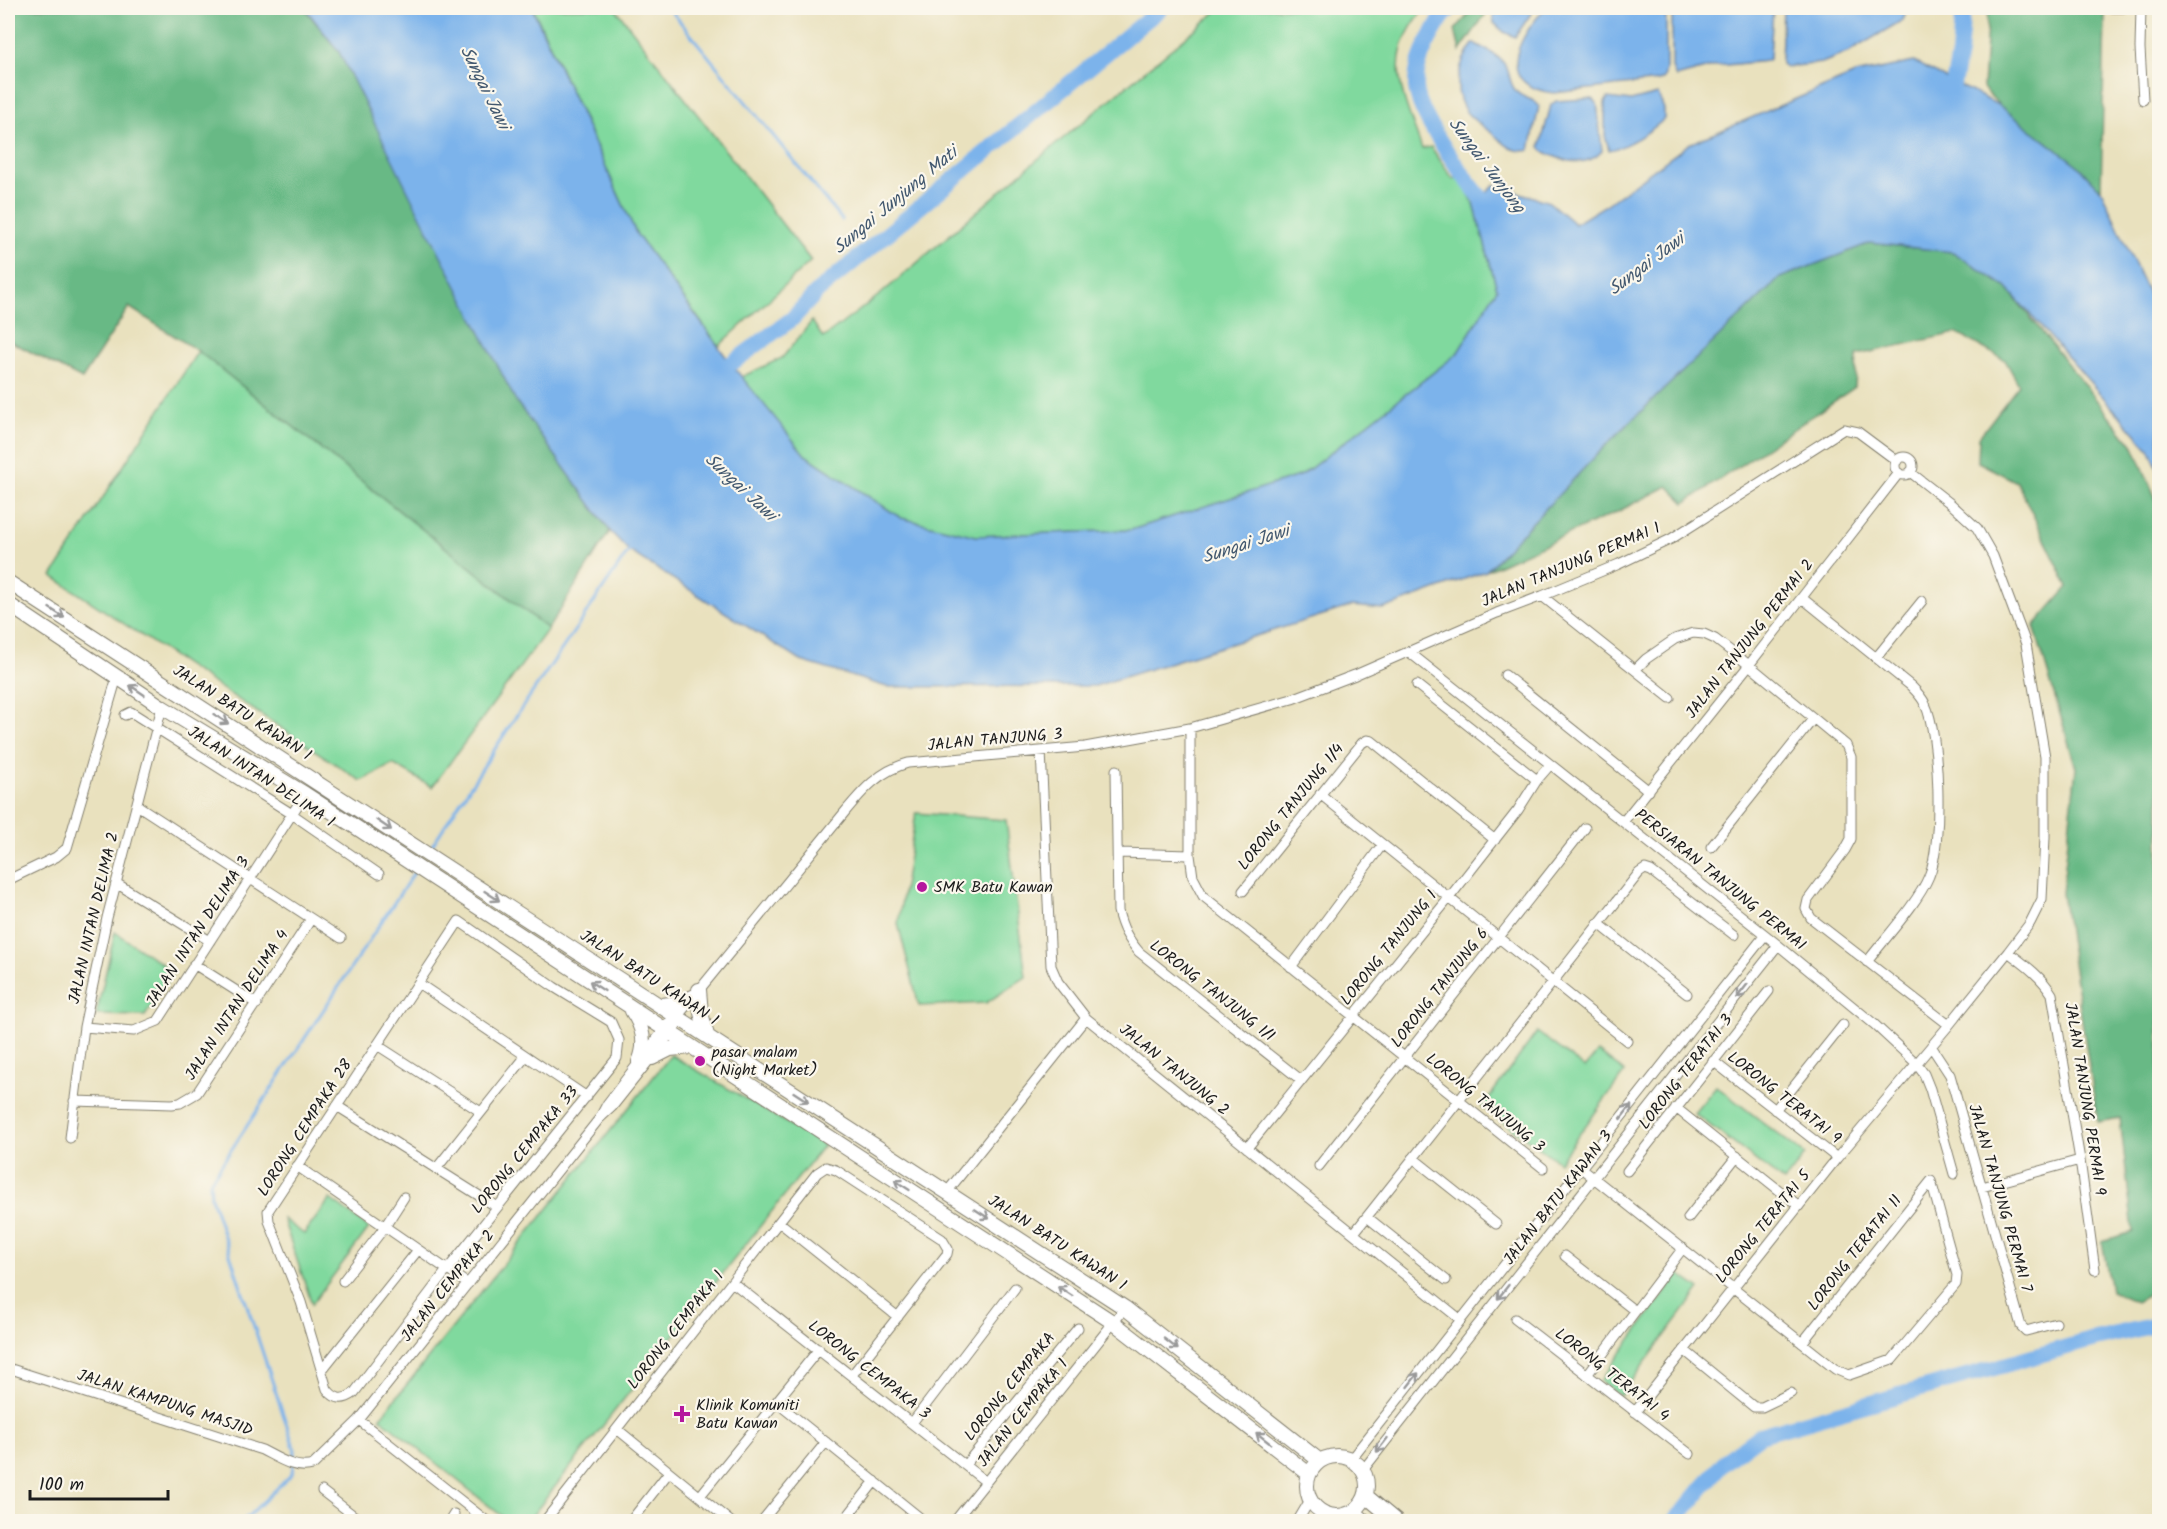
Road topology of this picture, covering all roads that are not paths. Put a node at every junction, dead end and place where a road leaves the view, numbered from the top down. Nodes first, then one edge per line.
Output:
1 (2113, 8) edge
2 (2123, 8) edge
3 (2141, 8) edge
4 (2143, 100) dead end
5 (1897, 461) junction
6 (1899, 472) junction
7 (1910, 472) junction
8 (8, 582) edge
9 (1542, 596) junction
10 (1802, 598) junction
11 (1922, 601) dead end
12 (8, 604) edge
13 (1409, 652) junction
14 (1876, 658) junction
15 (1749, 665) junction
16 (1635, 670) junction
17 (1505, 675) dead end
18 (117, 677) junction
19 (1417, 686) dead end
20 (1670, 698) dead end
21 (162, 708) junction
22 (124, 714) dead end
23 (1813, 719) junction
24 (157, 728) junction
25 (1190, 728) junction
26 (1041, 751) junction
27 (1550, 765) junction
28 (1116, 770) dead end
29 (1537, 780) junction
30 (1649, 791) junction
31 (304, 794) junction
32 (1320, 794) junction
33 (137, 805) junction
34 (292, 813) junction
35 (1623, 822) junction
36 (1585, 828) dead end
37 (1494, 840) junction
38 (1382, 845) junction
39 (1711, 847) dead end
40 (1119, 853) junction
41 (1191, 855) junction
42 (379, 874) dead end
43 (250, 879) junction
44 (8, 880) edge
45 (116, 883) junction
46 (1243, 891) dead end
47 (1449, 898) junction
48 (312, 919) junction
49 (459, 921) joint
50 (1598, 924) junction
51 (1734, 935) dead end
52 (1765, 935) junction
53 (340, 938) dead end
54 (1498, 938) junction
55 (210, 941) junction
56 (1778, 945) junction
57 (2008, 951) junction
58 (1867, 962) junction
59 (194, 964) junction
60 (1291, 967) junction
61 (1552, 982) junction
62 (418, 983) junction
63 (1769, 991) dead end
64 (697, 993) junction
65 (1687, 994) dead end
66 (257, 1004) junction
67 (661, 1005) junction
68 (630, 1008) junction
69 (680, 1015) junction
70 (1353, 1015) junction
71 (1086, 1018) junction
72 (1843, 1025) dead end
73 (1949, 1025) junction
74 (84, 1026) junction
75 (667, 1032) junction
76 (707, 1035) junction
77 (1627, 1041) dead end
78 (377, 1045) junction
79 (1931, 1046) junction
80 (691, 1047) junction
81 (526, 1056) junction
82 (1405, 1057) junction
83 (646, 1060) junction
84 (1713, 1061) junction
85 (1916, 1062) junction
86 (1301, 1080) junction
87 (587, 1096) junction
88 (1459, 1100) junction
89 (74, 1101) junction
90 (337, 1106) junction
91 (1676, 1108) junction
92 (1775, 1110) junction
93 (481, 1112) junction
94 (70, 1137) dead end
95 (1247, 1148) junction
96 (1737, 1156) junction
97 (1413, 1158) junction
98 (1837, 1158) junction
99 (2080, 1160) junction
100 (297, 1166) junction
101 (1319, 1166) dead end
102 (1543, 1168) dead end
103 (1581, 1168) junction
104 (436, 1169) junction
105 (1627, 1171) dead end
106 (1954, 1174) dead end
107 (1594, 1178) junction
108 (1982, 1187) junction
109 (947, 1192) junction
110 (404, 1197) dead end
111 (1799, 1206) junction
112 (497, 1207) junction
113 (1366, 1217) junction
114 (1688, 1218) dead end
115 (779, 1222) junction
116 (1496, 1224) dead end
117 (384, 1228) junction
118 (1353, 1233) junction
119 (1683, 1248) junction
120 (418, 1250) junction
121 (1565, 1256) dead end
122 (447, 1270) junction
123 (2095, 1270) dead end
124 (1446, 1280) dead end
125 (343, 1281) dead end
126 (732, 1282) junction
127 (468, 1284) junction
128 (1014, 1288) dead end
129 (1733, 1288) junction
130 (1125, 1308) junction
131 (1635, 1311) junction
132 (898, 1317) junction
133 (1515, 1319) dead end
134 (1461, 1320) junction
135 (1114, 1323) junction
136 (2056, 1323) dead end
137 (1078, 1328) dead end
138 (1802, 1343) junction
139 (819, 1349) junction
140 (1684, 1350) junction
141 (8, 1368) edge
142 (322, 1370) junction
143 (852, 1375) junction
144 (1587, 1375) junction
145 (1791, 1393) dead end
146 (776, 1402) junction
147 (1635, 1412) junction
148 (359, 1420) junction
149 (912, 1423) junction
150 (617, 1429) junction
151 (826, 1442) junction
152 (1690, 1454) dead end
153 (1351, 1459) junction
154 (1320, 1461) junction
155 (313, 1465) joint
156 (965, 1465) junction
157 (1363, 1470) junction
158 (669, 1472) junction
159 (1309, 1474) junction
160 (875, 1481) junction
161 (986, 1482) junction
162 (322, 1491) dead end
163 (700, 1496) junction
164 (1366, 1496) junction
165 (1310, 1500) junction
166 (1353, 1512) junction
167 (1326, 1518) edge
168 (357, 1520) edge
169 (488, 1521) edge
170 (544, 1521) edge
171 (630, 1521) edge
172 (731, 1521) edge
173 (761, 1521) edge
174 (843, 1521) edge
175 (922, 1521) edge
176 (954, 1521) edge
177 (1297, 1521) edge
178 (1366, 1521) edge
179 (1397, 1521) edge

1 - 2 street
3 - 4 street
5 - 6 street
5 - 7 street
5 - 9 street, JALAN TANJUNG PERMAI 1
6 - 7 street
6 - 10 street, JALAN TANJUNG PERMAI 2
7 - 57 street, LORONG TERATAI 5
8 -> 67 street, JALAN BATU KAWAN 1
9 - 13 street, JALAN TANJUNG PERMAI 1
9 - 16 street
10 - 14 street
10 - 15 street, JALAN TANJUNG PERMAI 2
11 - 14 street
12 - 18 street
13 - 25 street, JALAN TANJUNG 3
13 - 27 street, PERSIARAN TANJUNG PERMAI
14 - 58 street
15 - 16 street
15 - 23 street
15 - 30 street, JALAN TANJUNG PERMAI 2
16 - 20 street
17 - 30 street
21 -> 18 street
18 - 44 street
19 - 29 street
21 - 24 street, JALAN INTAN DELIMA 2
21 - 31 street
22 - 24 street, JALAN INTAN DELIMA 1
23 - 39 street
23 - 58 street
24 - 33 street, JALAN INTAN DELIMA 2
24 - 34 street, JALAN INTAN DELIMA 1
25 - 26 street, JALAN TANJUNG 3
25 - 41 street, LORONG TANJUNG 3
26 - 64 street, JALAN TANJUNG 3
26 - 71 street, JALAN TANJUNG 2
27 - 29 street, LORONG TANJUNG 1
27 - 35 street, PERSIARAN TANJUNG PERMAI
28 - 40 street, LORONG TANJUNG 1/1
29 - 37 street, LORONG TANJUNG 1
30 - 35 street, JALAN TANJUNG PERMAI 2
31 - 34 street, JALAN INTAN DELIMA 3
68 -> 31 street
32 - 37 street, LORONG TANJUNG 1/4
32 - 38 street
32 - 46 street, LORONG TANJUNG 1/4
33 - 43 street
33 - 45 street, JALAN INTAN DELIMA 2
34 - 42 street, JALAN INTAN DELIMA 1
34 - 43 street, JALAN INTAN DELIMA 3
35 - 52 street, PERSIARAN TANJUNG PERMAI
36 - 54 street, LORONG TANJUNG 6
37 - 47 street, LORONG TANJUNG 1
38 - 47 street
38 - 60 street
40 - 41 street
40 - 86 street, LORONG TANJUNG 1/1
41 - 60 street, LORONG TANJUNG 3
43 - 48 street
43 - 55 street, JALAN INTAN DELIMA 3
45 - 55 street
45 - 74 street, JALAN INTAN DELIMA 2
47 - 54 street
47 - 70 street, LORONG TANJUNG 1
48 - 53 street
48 - 66 street, JALAN INTAN DELIMA 4
49 - 62 street, LORONG CEMPAKA 28
49 - 87 street, LORONG CEMPAKA 33
50 - 51 street
50 - 61 street
50 - 65 street
52 - 56 street, PERSIARAN TANJUNG PERMAI
103 -> 52 street, JALAN BATU KAWAN 3
54 - 61 street
54 - 82 street, LORONG TANJUNG 6
55 - 59 street, JALAN INTAN DELIMA 3
56 - 85 street, PERSIARAN TANJUNG PERMAI
56 -> 107 street, JALAN BATU KAWAN 3
57 - 73 street, LORONG TERATAI 5
57 - 99 street, JALAN TANJUNG PERMAI 9
58 - 73 street
59 - 66 street
59 - 74 street, JALAN INTAN DELIMA 3
60 - 70 street, LORONG TANJUNG 3
61 - 77 street
61 - 88 street
62 - 78 street, LORONG CEMPAKA 28
62 - 81 street
63 - 84 street, LORONG TERATAI 3
64 - 67 street
64 - 69 street, JALAN TANJUNG 3
64 - 76 street
66 - 89 street, JALAN INTAN DELIMA 4
67 - 69 street, JALAN BATU KAWAN 1
68 - 75 street
68 - 83 street
69 - 75 street, JALAN CEMPAKA 2
69 - 76 street, JALAN BATU KAWAN 1
70 - 82 street, LORONG TANJUNG 3
70 - 86 street, LORONG TANJUNG 1
71 - 95 street, JALAN TANJUNG 2
71 - 109 street
72 - 92 street
73 - 79 street, LORONG TERATAI 5
74 - 89 street, JALAN INTAN DELIMA 2
75 - 80 street
75 - 83 street, JALAN CEMPAKA 2
76 -> 109 street, JALAN BATU KAWAN 1
78 - 90 street, LORONG CEMPAKA 28
78 - 93 street
79 - 85 street, LORONG TERATAI 5
79 - 108 street, JALAN TANJUNG PERMAI 7
80 - 83 street
135 -> 80 street
81 - 87 street
81 - 93 street
82 - 88 street, LORONG TANJUNG 3
82 - 101 street, LORONG TANJUNG 6
83 - 127 street, JALAN CEMPAKA 2
84 - 91 street, LORONG TERATAI 3
84 - 92 street, LORONG TERATAI 9
85 - 98 street, LORONG TERATAI 5
85 - 106 street, PERSIARAN TANJUNG PERMAI
86 - 95 street, LORONG TANJUNG 1
87 - 112 street, LORONG CEMPAKA 33
88 - 97 street
88 - 102 street, LORONG TANJUNG 3
89 - 94 street, JALAN INTAN DELIMA 2
90 - 100 street, LORONG CEMPAKA 28
90 - 104 street
91 - 96 street
91 - 105 street, LORONG TERATAI 3
92 - 98 street, LORONG TERATAI 9
93 - 104 street
95 - 118 street, JALAN TANJUNG 2
96 - 111 street
96 - 114 street
97 - 113 street
97 - 116 street
98 - 111 street, LORONG TERATAI 5
99 - 108 street
99 - 123 street, JALAN TANJUNG PERMAI 9
100 - 117 street
100 - 142 street, LORONG CEMPAKA 28
103 - 107 street
103 - 134 street, JALAN BATU KAWAN 3
104 - 112 street
107 - 119 street
107 -> 157 street, JALAN BATU KAWAN 3
108 - 136 street, JALAN TANJUNG PERMAI 7
109 -> 130 street, JALAN BATU KAWAN 1
110 - 117 street
111 - 129 street, LORONG TERATAI 5
112 - 122 street, LORONG CEMPAKA 33
113 - 118 street
113 - 124 street
115 - 126 street, LORONG CEMPAKA 1
115 - 132 street
115 - 132 street, LORONG CEMPAKA 1
117 - 120 street
117 - 125 street
118 - 134 street, JALAN TANJUNG 2
119 - 129 street
119 - 131 street
120 - 122 street
120 - 142 street
121 - 131 street
122 - 127 street
122 - 142 street, LORONG CEMPAKA 33
126 - 139 street, LORONG CEMPAKA 3
126 - 150 street, LORONG CEMPAKA 1
127 - 148 street, JALAN CEMPAKA 2
128 - 149 street
129 - 138 street
129 - 140 street, LORONG TERATAI 5
130 - 135 street, JALAN CEMPAKA 1
130 -> 154 street, JALAN BATU KAWAN 1
131 - 144 street
132 - 143 street
133 - 144 street, LORONG TERATAI 4
153 -> 134 street, JALAN BATU KAWAN 3
159 -> 135 street
135 - 161 street, JALAN CEMPAKA 1
137 - 156 street, LORONG CEMPAKA
138 - 138 street, LORONG TERATAI 11
139 - 143 street, LORONG CEMPAKA 3
139 - 146 street
140 - 145 street
140 - 147 street, LORONG TERATAI 5
141 - 155 street, JALAN KAMPUNG MASJID
143 - 149 street, LORONG CEMPAKA 3
144 - 147 street, LORONG TERATAI 4
146 - 151 street
146 - 163 street
147 - 152 street, LORONG TERATAI 4
148 - 155 street, JALAN CEMPAKA 2
148 - 169 street
149 - 156 street, LORONG CEMPAKA 3
150 - 158 street
150 - 170 street, LORONG CEMPAKA 1
151 - 160 street
151 - 173 street
153 - 154 street
153 - 157 street
154 - 159 street
156 - 161 street, LORONG CEMPAKA 3
157 - 164 street
158 - 163 street
158 - 171 street
159 - 165 street
160 - 174 street
160 - 175 street
161 - 176 street, JALAN CEMPAKA 1
162 - 168 street
163 - 172 street
164 - 166 street
164 - 179 street
165 - 167 street
165 - 177 street
166 - 167 street
166 - 178 street

